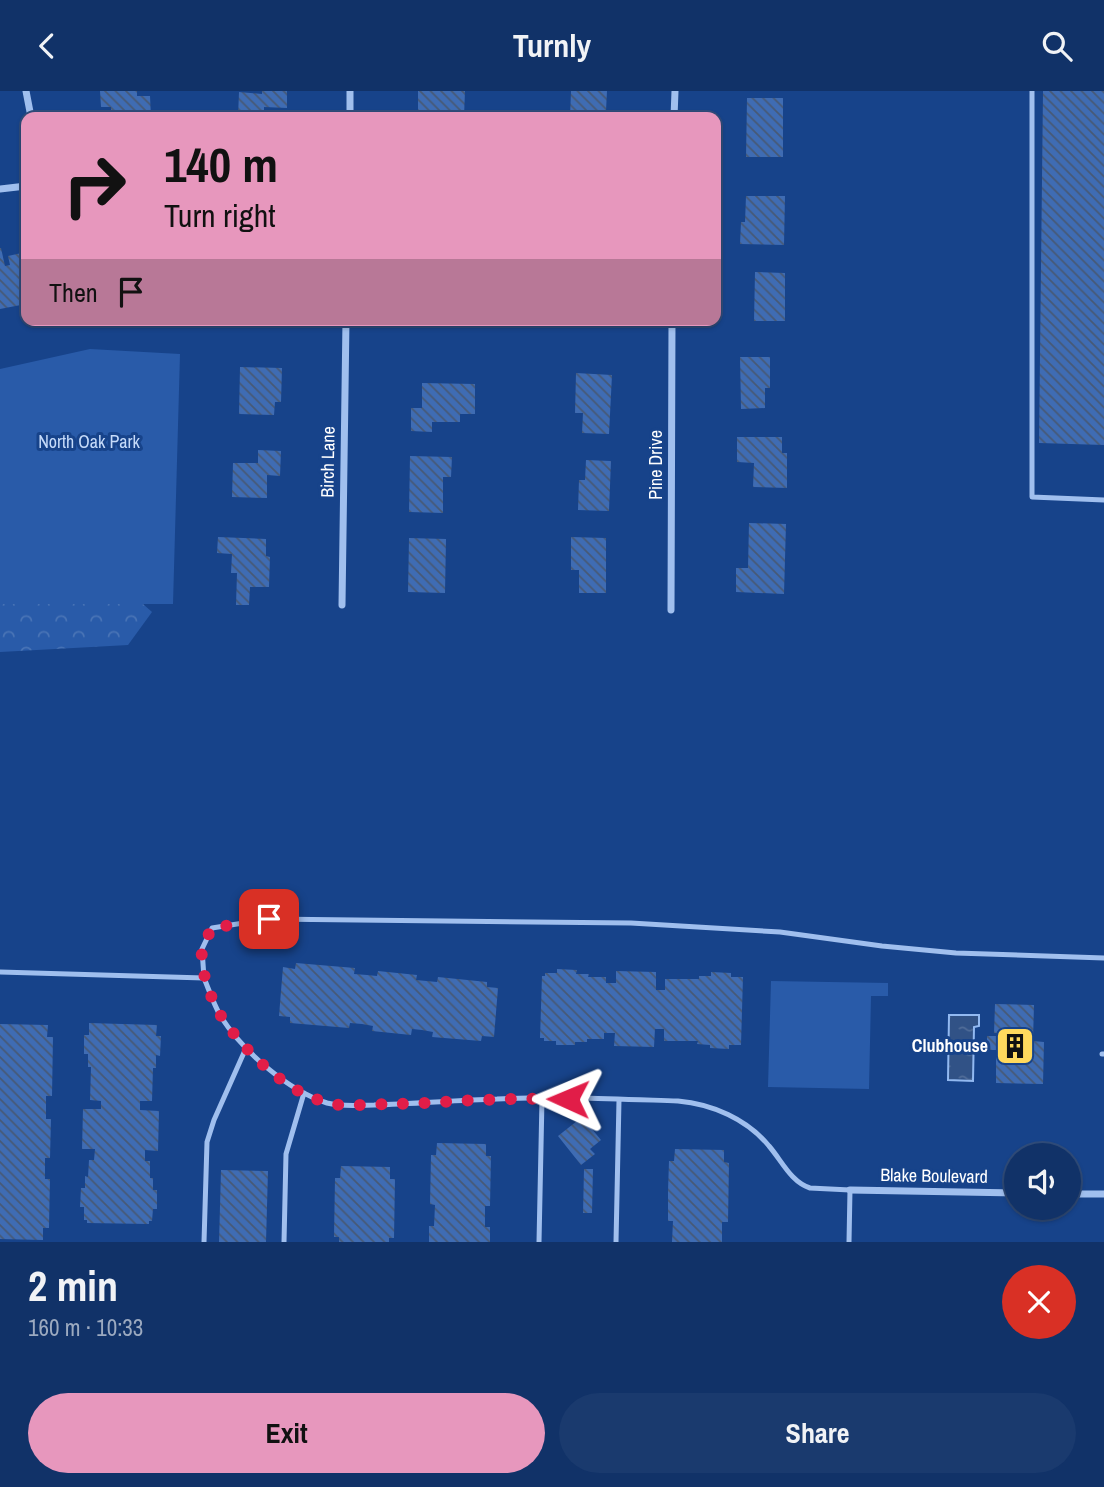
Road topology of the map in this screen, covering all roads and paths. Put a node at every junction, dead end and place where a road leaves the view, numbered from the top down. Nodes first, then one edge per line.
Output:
1 (26, 91) edge
2 (351, 91) edge
3 (675, 91) edge
4 (1032, 91) edge
5 (30, 112) edge
6 (350, 112) edge
7 (674, 112) edge
8 (21, 187) edge
9 (0, 189) edge
10 (346, 326) edge
11 (672, 326) edge
12 (1104, 500) edge
13 (342, 605) dead end
14 (671, 610) dead end
15 (1104, 958) edge
16 (0, 972) edge
17 (204, 978) junction
18 (246, 1048) junction
19 (303, 1093) junction
20 (542, 1099) junction
21 (619, 1100) junction
22 (850, 1190) junction
23 (1004, 1193) edge
24 (1081, 1194) edge
25 (1104, 1194) edge
26 (204, 1242) edge
27 (284, 1242) edge
28 (539, 1242) edge
29 (616, 1242) edge
30 (849, 1242) edge

1 - 5 street
2 - 6 street
3 - 7 street
4 - 12 lane
8 - 9 street
10 - 13 street, Birch Lane
11 - 14 street, Pine Drive
15 - 17 lane
16 - 17 lane
17 - 18 lane
18 - 19 lane
18 - 26 lane
19 - 20 lane
19 - 27 lane
20 - 21 lane
20 - 28 lane
21 - 22 lane
21 - 29 lane
22 - 23 street, Blake Boulevard
22 - 30 lane
24 - 25 street

